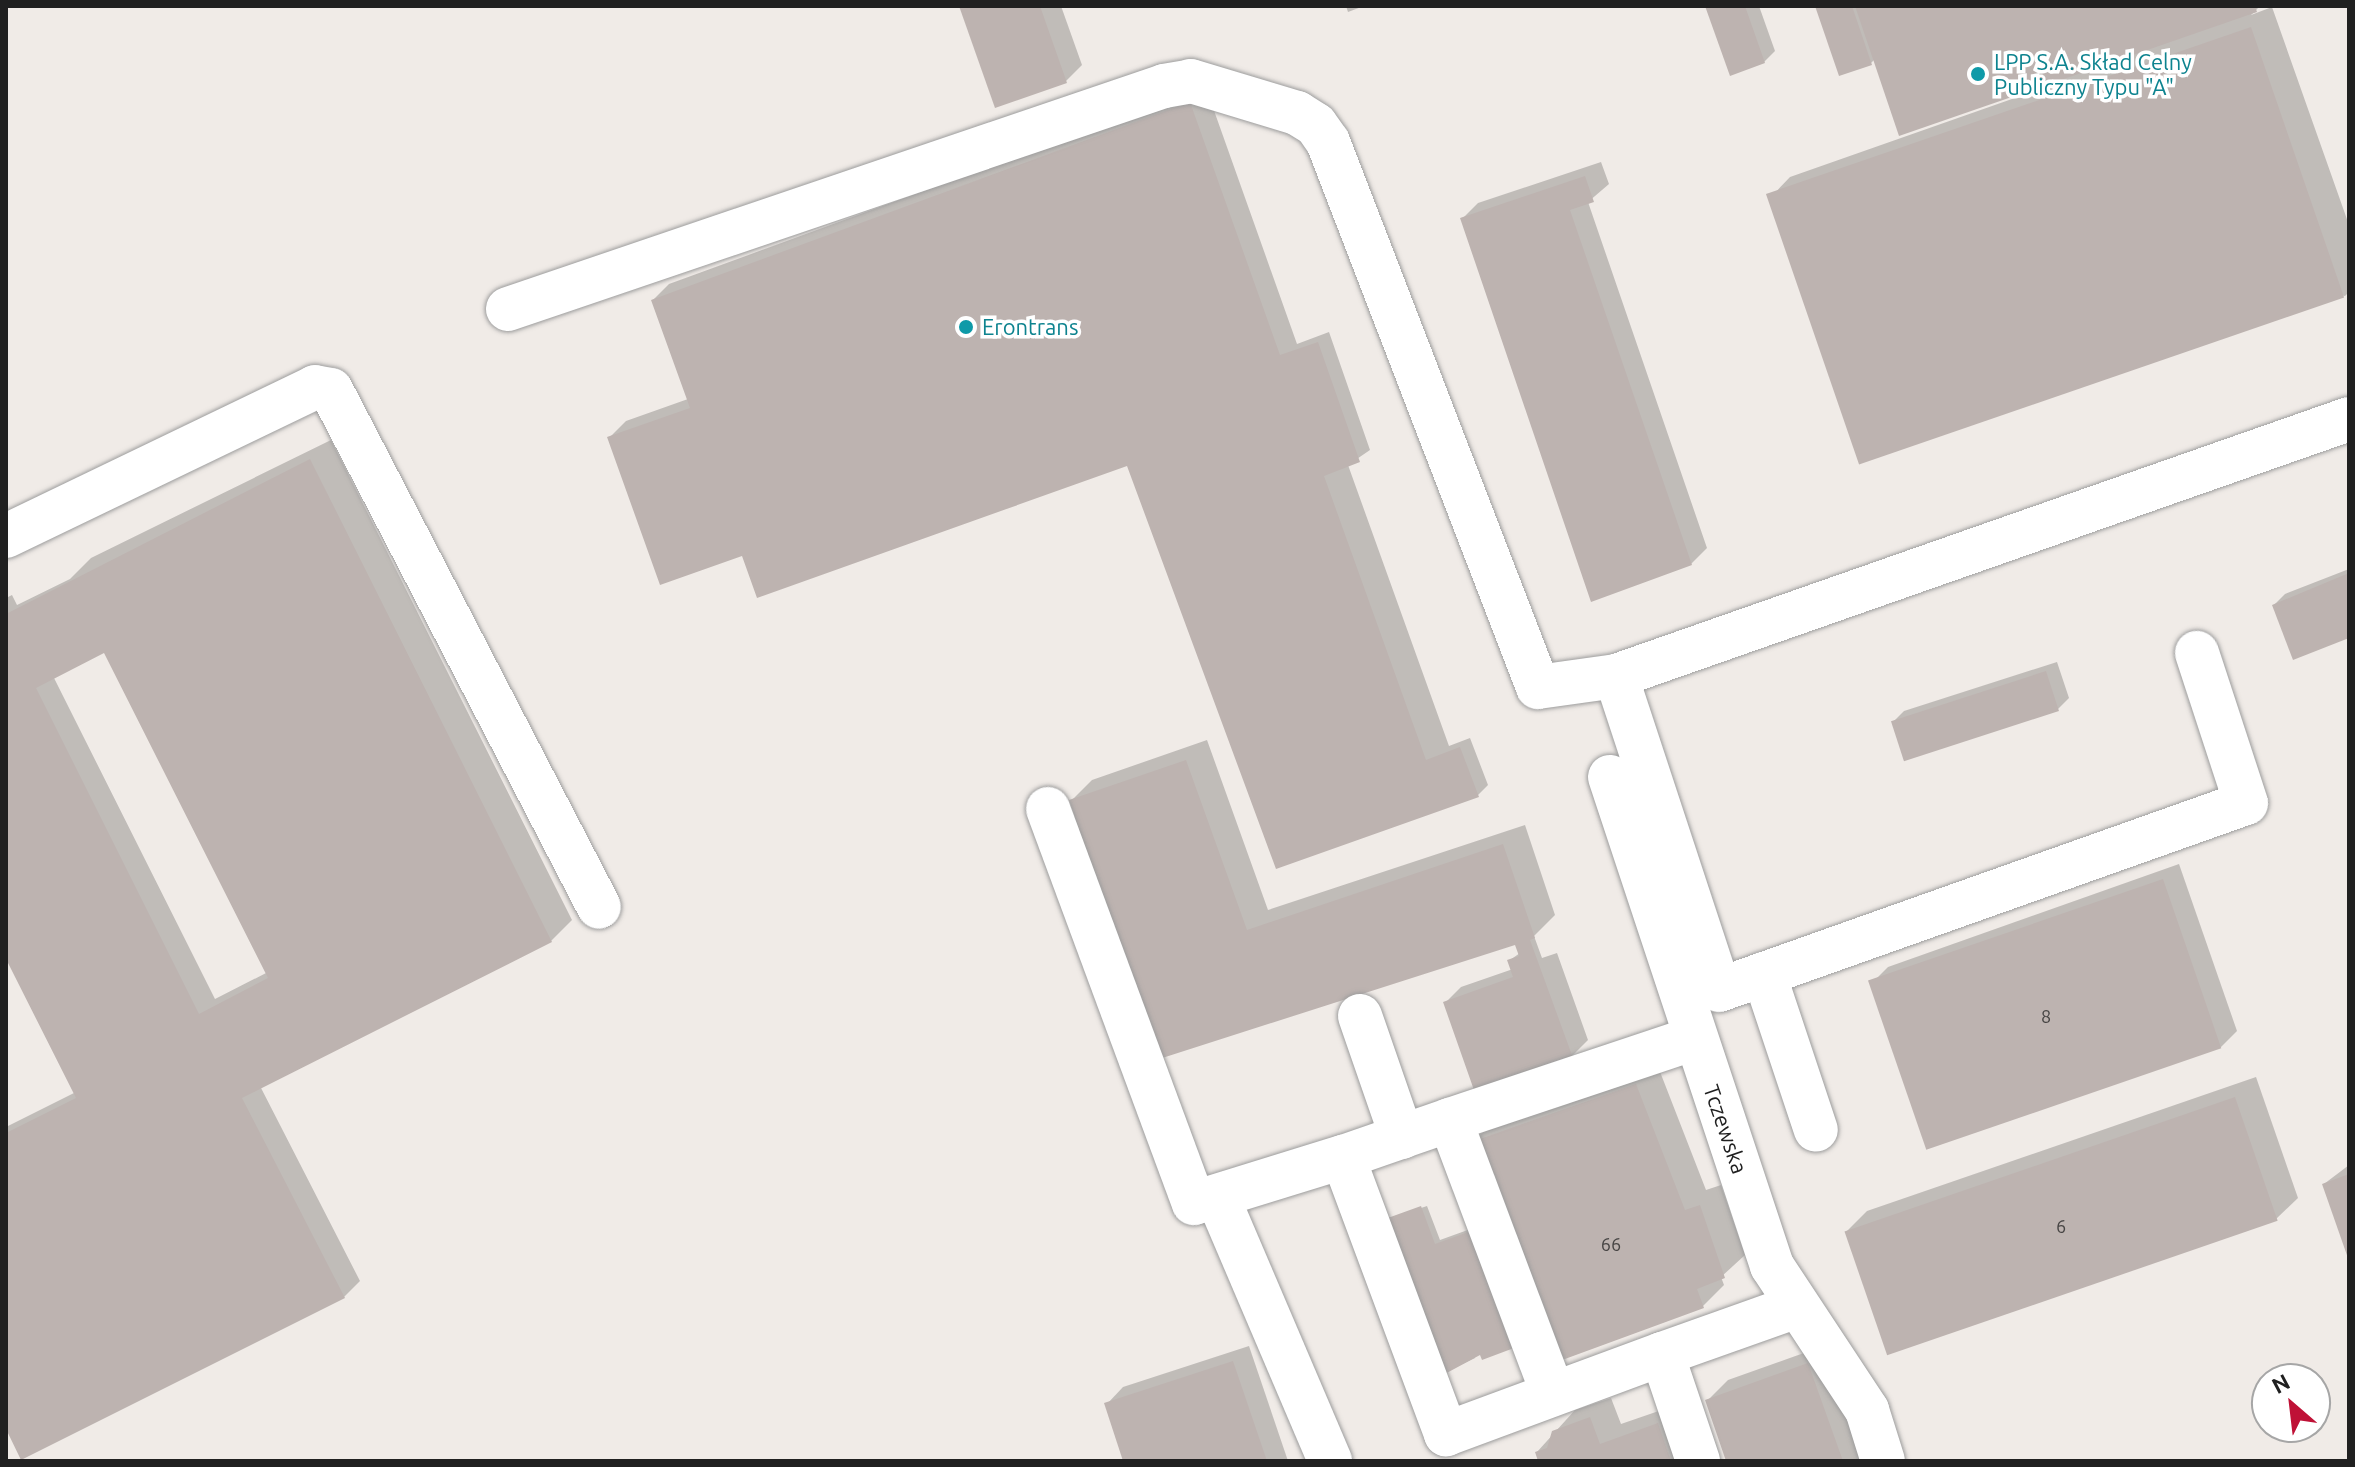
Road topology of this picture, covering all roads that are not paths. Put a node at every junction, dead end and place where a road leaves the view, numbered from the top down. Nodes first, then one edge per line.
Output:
1 (508, 309) dead end
2 (2349, 419) edge
3 (11, 522) edge
4 (2197, 653) dead end
5 (1616, 676) junction
6 (1610, 777) dead end
7 (1048, 809) dead end
8 (599, 907) dead end
9 (1764, 974) junction
10 (1360, 1016) dead end
11 (1695, 1038) junction
12 (1450, 1120) junction
13 (1816, 1130) dead end
14 (1402, 1137) junction
15 (1343, 1157) junction
16 (1218, 1198) junction
17 (1797, 1306) junction
18 (1662, 1354) junction
19 (1552, 1392) junction
20 (1330, 1461) edge
21 (1698, 1461) edge
22 (1883, 1461) edge

1 - 5 street
2 - 5 street
3 - 8 street
4 - 9 street
5 - 9 street
6 - 11 street, Tczewska
7 - 16 street
9 - 13 street
10 - 14 street
11 - 12 street
11 - 17 street, Tczewska
12 - 14 street
12 - 19 street
14 - 15 street
15 - 16 street
15 - 19 street
16 - 20 street
17 - 18 street
17 - 22 street, Tczewska
18 - 19 street
18 - 21 street

